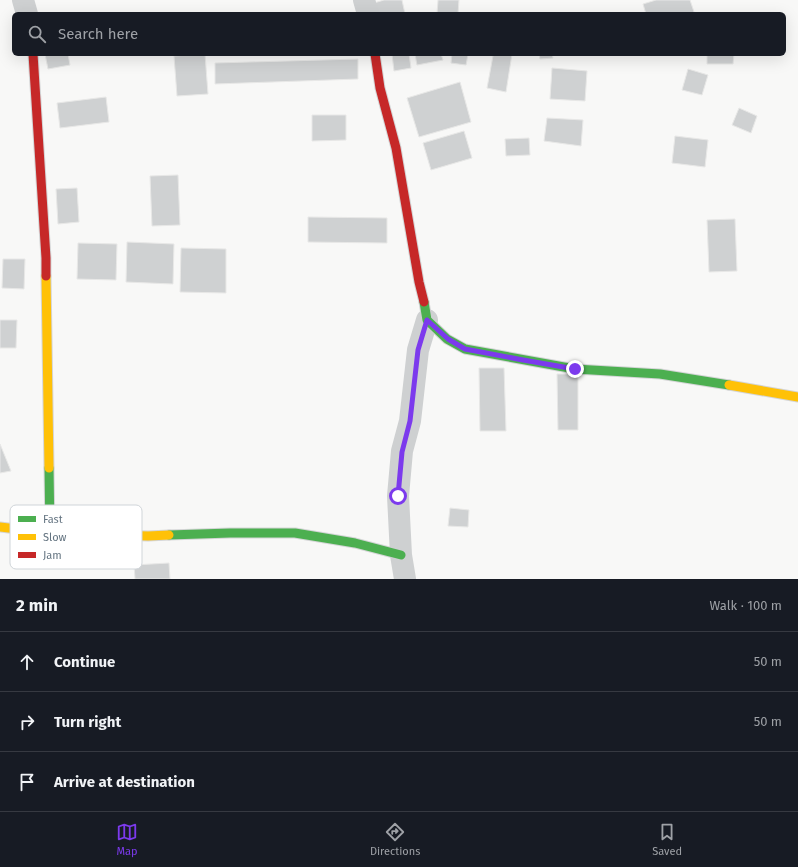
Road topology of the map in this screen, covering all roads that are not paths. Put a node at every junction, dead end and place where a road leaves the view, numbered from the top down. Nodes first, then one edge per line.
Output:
1 (23, 0) edge
2 (364, 0) edge
3 (26, 12) edge
4 (367, 12) edge
5 (32, 56) edge
6 (375, 56) edge
7 (427, 320) junction
8 (798, 397) edge
9 (50, 505) edge
10 (0, 527) edge
11 (10, 528) edge
12 (142, 536) edge
13 (401, 555) junction
14 (405, 579) edge

1 - 3 street
2 - 4 street
5 - 9 street
6 - 7 street
7 - 8 street
7 - 13 street
10 - 11 street
12 - 13 street
13 - 14 street

